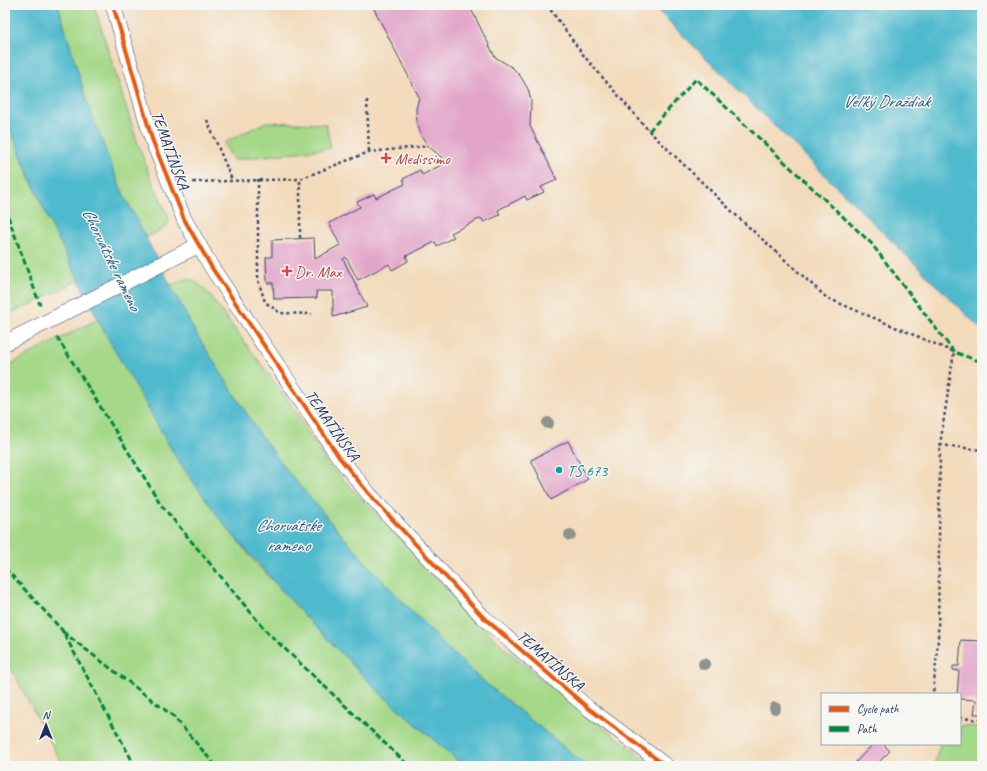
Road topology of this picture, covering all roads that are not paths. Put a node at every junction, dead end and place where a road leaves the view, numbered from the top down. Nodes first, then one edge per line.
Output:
1 (113, 5) edge
2 (199, 245) junction
3 (5, 343) edge
4 (666, 766) edge

1 - 2 lane, TEMATÍNSKA
2 - 3 lane
2 - 4 lane, TEMATÍNSKA

